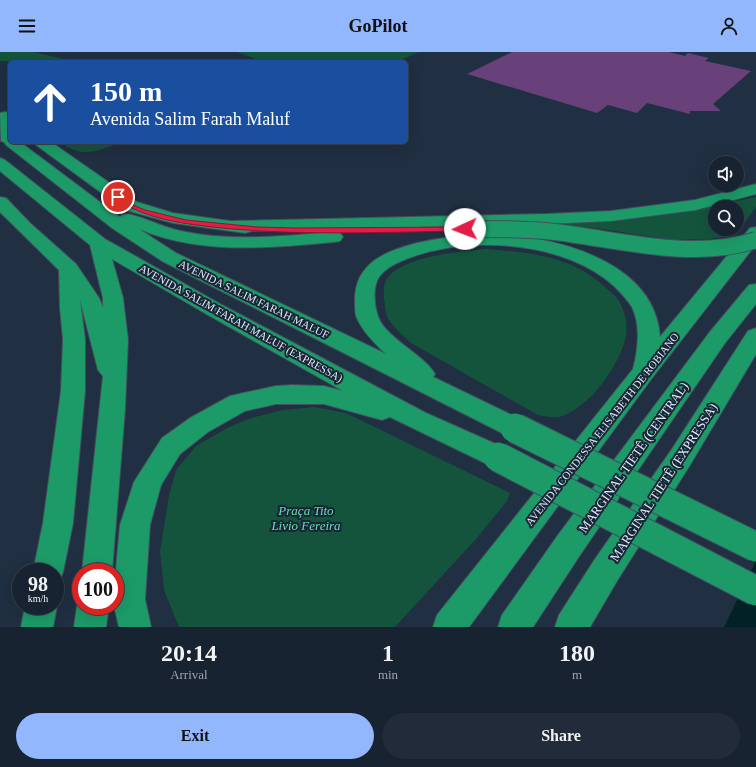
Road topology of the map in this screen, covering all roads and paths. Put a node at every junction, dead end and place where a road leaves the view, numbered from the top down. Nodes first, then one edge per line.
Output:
1 (5, 116) edge
2 (7, 139) edge
3 (14, 144) edge
4 (44, 144) edge
5 (0, 163) edge
6 (756, 189) edge
7 (89, 201) junction
8 (0, 202) edge
9 (232, 226) junction
10 (431, 230) junction
11 (756, 232) edge
12 (756, 240) edge
13 (99, 243) junction
14 (69, 268) junction
15 (756, 290) edge
16 (756, 336) edge
17 (644, 372) junction
18 (442, 392) junction
19 (114, 397) junction
20 (417, 420) junction
21 (756, 547) edge
22 (50, 563) edge
23 (97, 563) edge
24 (756, 591) edge
25 (39, 615) edge
26 (37, 627) edge
27 (135, 627) edge
28 (449, 627) edge
29 (514, 627) edge
30 (571, 627) edge

1 - 2 highway
3 - 7 highway, AVENIDA SALIM FARAH MALUF
4 - 9 highway
5 - 13 highway, AVENIDA SALIM FARAH MALUF (EXPRESSA)
6 - 9 highway
7 - 10 highway
7 - 18 highway, AVENIDA SALIM FARAH MALUF
8 - 14 highway
9 - 10 highway
10 - 12 highway, bridge
11 - 17 highway, AVENIDA CONDESSA ELISABETH DE ROBIANO
13 - 19 highway
13 - 20 highway, AVENIDA SALIM FARAH MALUF (EXPRESSA)
14 - 19 highway
14 - 22 highway
15 - 29 highway, MARGINAL TIETÊ (CENTRAL)
16 - 30 highway, MARGINAL TIETÊ (EXPRESSA)
17 - 18 highway
17 - 28 highway, AVENIDA CONDESSA ELISABETH DE ROBIANO
18 - 21 highway, AVENIDA SALIM FARAH MALUF, bridge
19 - 23 highway
20 - 24 highway, AVENIDA SALIM FARAH MALUF (EXPRESSA), bridge
20 - 27 highway
25 - 26 highway

